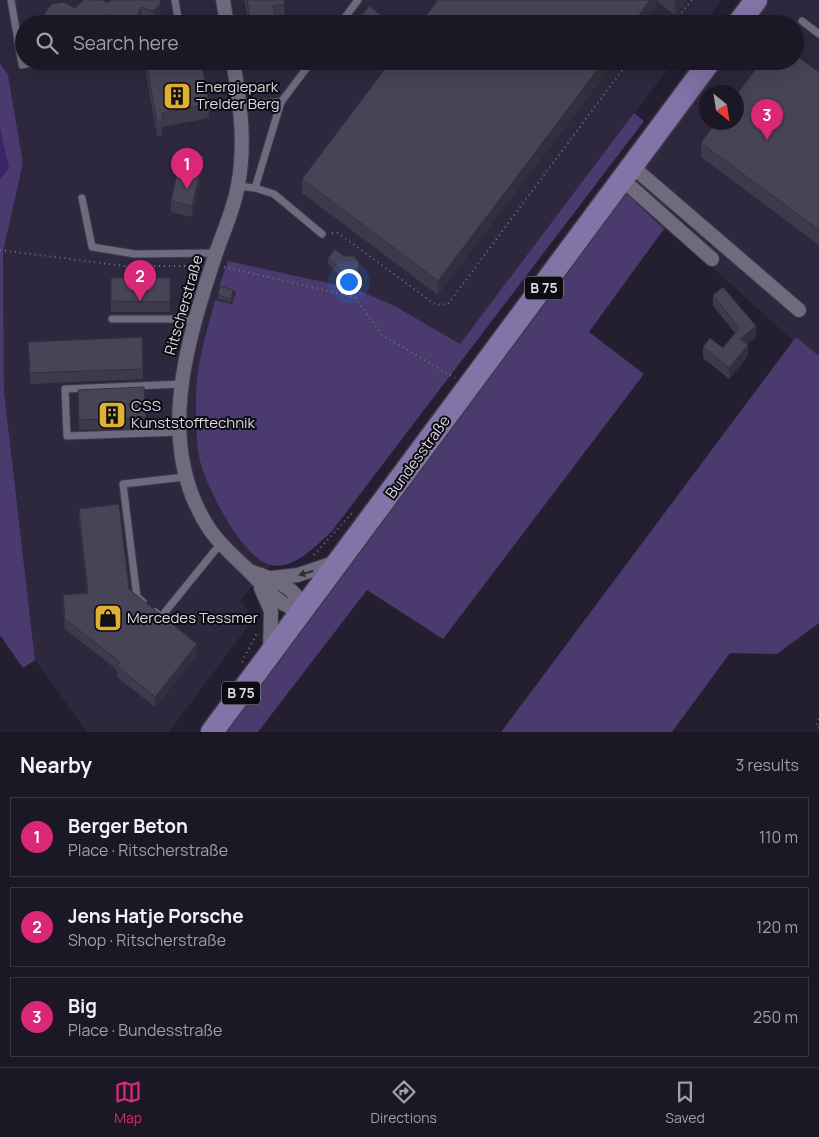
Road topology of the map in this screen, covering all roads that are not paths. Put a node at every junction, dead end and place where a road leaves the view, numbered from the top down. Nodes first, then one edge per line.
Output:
1 (11, 0) edge
2 (175, 0) edge
3 (223, 0) edge
4 (358, 0) edge
5 (756, 0) edge
6 (178, 15) edge
7 (224, 15) edge
8 (347, 15) edge
9 (745, 15) edge
10 (804, 23) edge
11 (15, 24) edge
12 (819, 34) edge
13 (234, 70) edge
14 (305, 70) edge
15 (703, 70) edge
16 (281, 102) junction
17 (240, 104) junction
18 (628, 174) junction
19 (238, 186) junction
20 (255, 188) junction
21 (82, 198) dead end
22 (322, 234) road end
23 (214, 259) junction
24 (712, 259) dead end
25 (799, 310) dead end
26 (112, 319) dead end
27 (195, 319) junction
28 (182, 384) junction
29 (180, 432) junction
30 (185, 477) junction
31 (221, 543) junction
32 (339, 561) junction
33 (249, 571) junction
34 (272, 578) junction
35 (302, 610) junction
36 (269, 655) junction
37 (212, 732) edge

1 - 11 lane
2 - 6 lane
3 - 7 street
4 - 8 lane
5 - 9 main road
10 - 12 lane
13 - 17 street, Ritscherstraße
14 - 16 lane
15 - 18 main road, Bundesstraße / B 75
16 - 17 lane
16 - 20 lane
17 - 19 street, Ritscherstraße
18 - 24 street
18 - 25 street
18 - 32 main road, Bundesstraße / B 75
19 - 20 lane
19 - 23 street, Ritscherstraße
20 - 22 lane
21 - 23 lane
23 - 27 street, Ritscherstraße
26 - 27 lane
27 - 28 street, Ritscherstraße
28 - 29 street, Ritscherstraße
28 - 29 lane
29 - 30 street, Ritscherstraße
30 - 31 street, Ritscherstraße
30 - 31 lane
31 - 33 street, Ritscherstraße
32 -> 34 street, Ritscherstraße
32 - 35 main road, Bundesstraße / B 75
33 - 34 street, Ritscherstraße
33 - 35 street, Ritscherstraße
33 - 36 street, Ritscherstraße
34 - 35 street, Ritscherstraße
35 - 36 main road, Bundesstraße / B 75
36 - 37 main road, Bundesstraße / B 75

